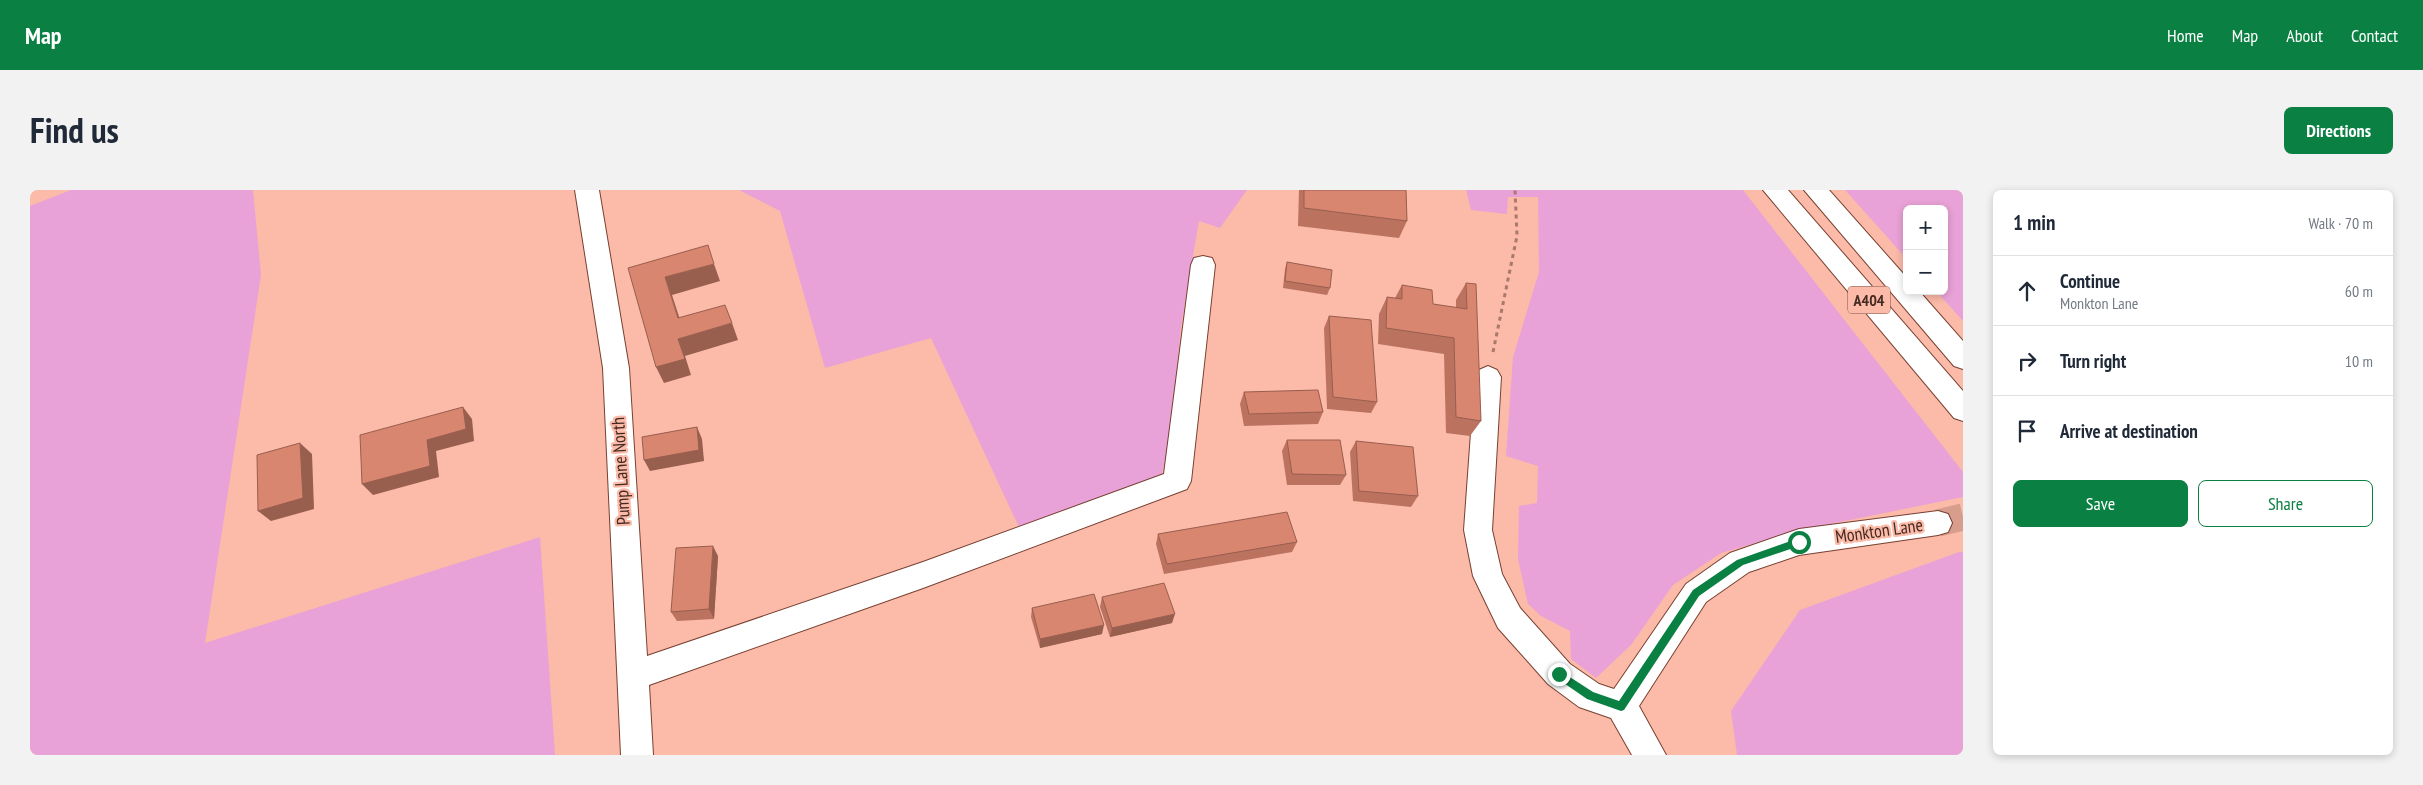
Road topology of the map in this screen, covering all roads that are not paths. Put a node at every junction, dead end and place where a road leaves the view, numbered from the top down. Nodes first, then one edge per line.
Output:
1 (587, 190) edge
2 (1775, 190) edge
3 (1816, 190) edge
4 (1203, 265) dead end
5 (1963, 359) edge
6 (1488, 377) road end
7 (1963, 410) edge
8 (1938, 523) tunnel mouth
9 (632, 676) junction
10 (1621, 706) junction
11 (638, 755) edge
12 (1650, 755) edge

1 - 9 main road, Pump Lane North
2 - 7 main road, A404
3 - 5 main road, A404
4 - 9 main road
6 - 10 main road
8 - 10 main road, Monkton Lane
9 - 11 main road, Pump Lane North
10 - 12 main road

